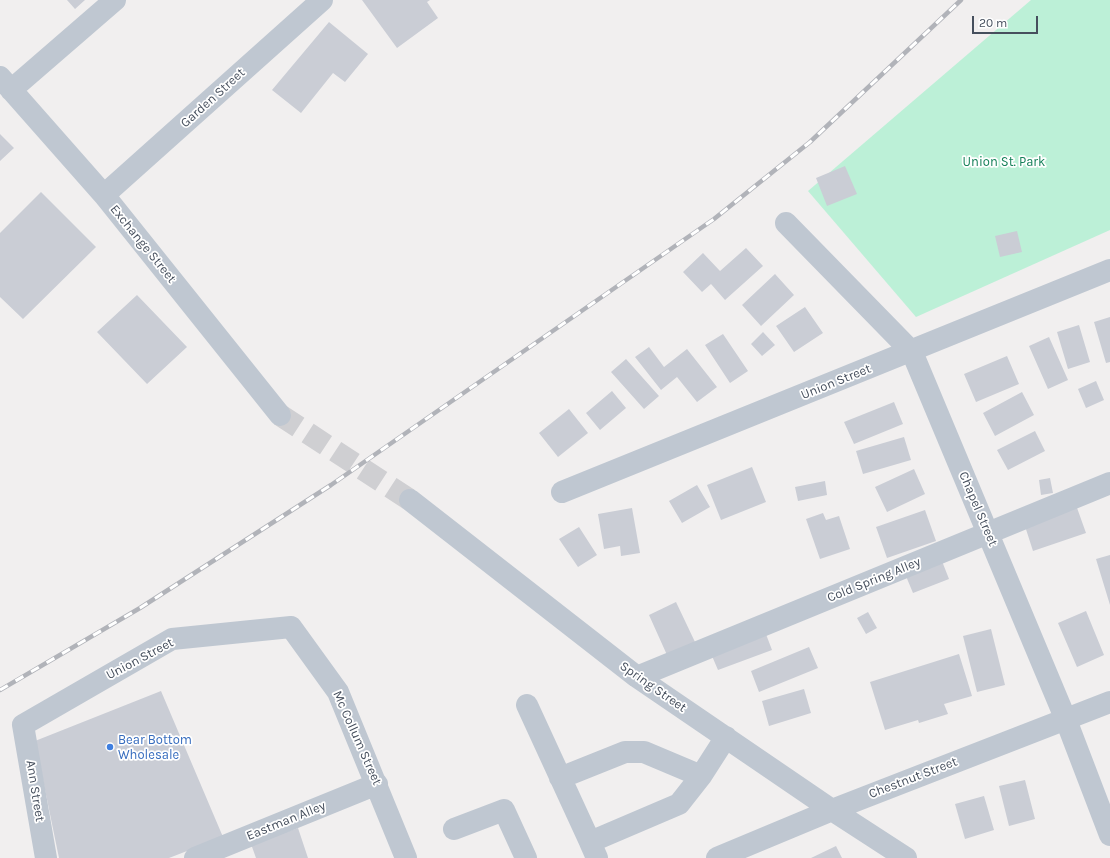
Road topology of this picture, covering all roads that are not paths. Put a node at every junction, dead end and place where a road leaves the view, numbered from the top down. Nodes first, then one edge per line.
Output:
1 (114, 0) edge
2 (322, 0) edge
3 (5, 83) edge
4 (104, 195) junction
5 (786, 223) dead end
6 (1110, 270) edge
7 (912, 352) junction
8 (280, 415) tunnel mouth
9 (1110, 483) edge
10 (562, 492) dead end
11 (410, 500) tunnel mouth
12 (988, 533) junction
13 (291, 627) joint
14 (637, 677) junction
15 (1110, 702) edge
16 (527, 706) dead end
17 (1066, 720) junction
18 (23, 724) joint
19 (726, 737) junction
20 (701, 776) junction
21 (560, 778) junction
22 (377, 784) junction
23 (832, 810) junction
24 (454, 829) dead end
25 (1110, 835) edge
26 (593, 850) edge
27 (46, 858) edge
28 (195, 858) edge
29 (406, 858) edge
30 (526, 858) edge
31 (717, 858) edge
32 (906, 858) edge

1 - 3 street
2 - 4 street, Garden Street
3 - 4 street, Exchange Street
4 - 8 street, Exchange Street
5 - 7 street, Chapel Street
6 - 7 street, Union Street
7 - 10 street, Union Street
7 - 12 street, Chapel Street
9 - 12 street, Cold Spring Alley
11 - 14 street, Spring Street
12 - 14 street, Cold Spring Alley
12 - 17 street, Chapel Street
13 - 18 street, Union Street
13 - 22 street, Mc Collum Street
14 - 19 street, Spring Street
15 - 17 street, Chestnut Street
16 - 21 street
17 - 23 street, Chestnut Street
17 - 25 street, Chapel Street
18 - 27 street, Ann Street
19 - 20 street
19 - 23 street, Spring Street
20 - 21 street
20 - 26 street
21 - 26 street
22 - 28 street, Eastman Alley
22 - 29 street, Mc Collum Street
23 - 31 street, Chestnut Street
23 - 32 street, Spring Street
24 - 30 street

